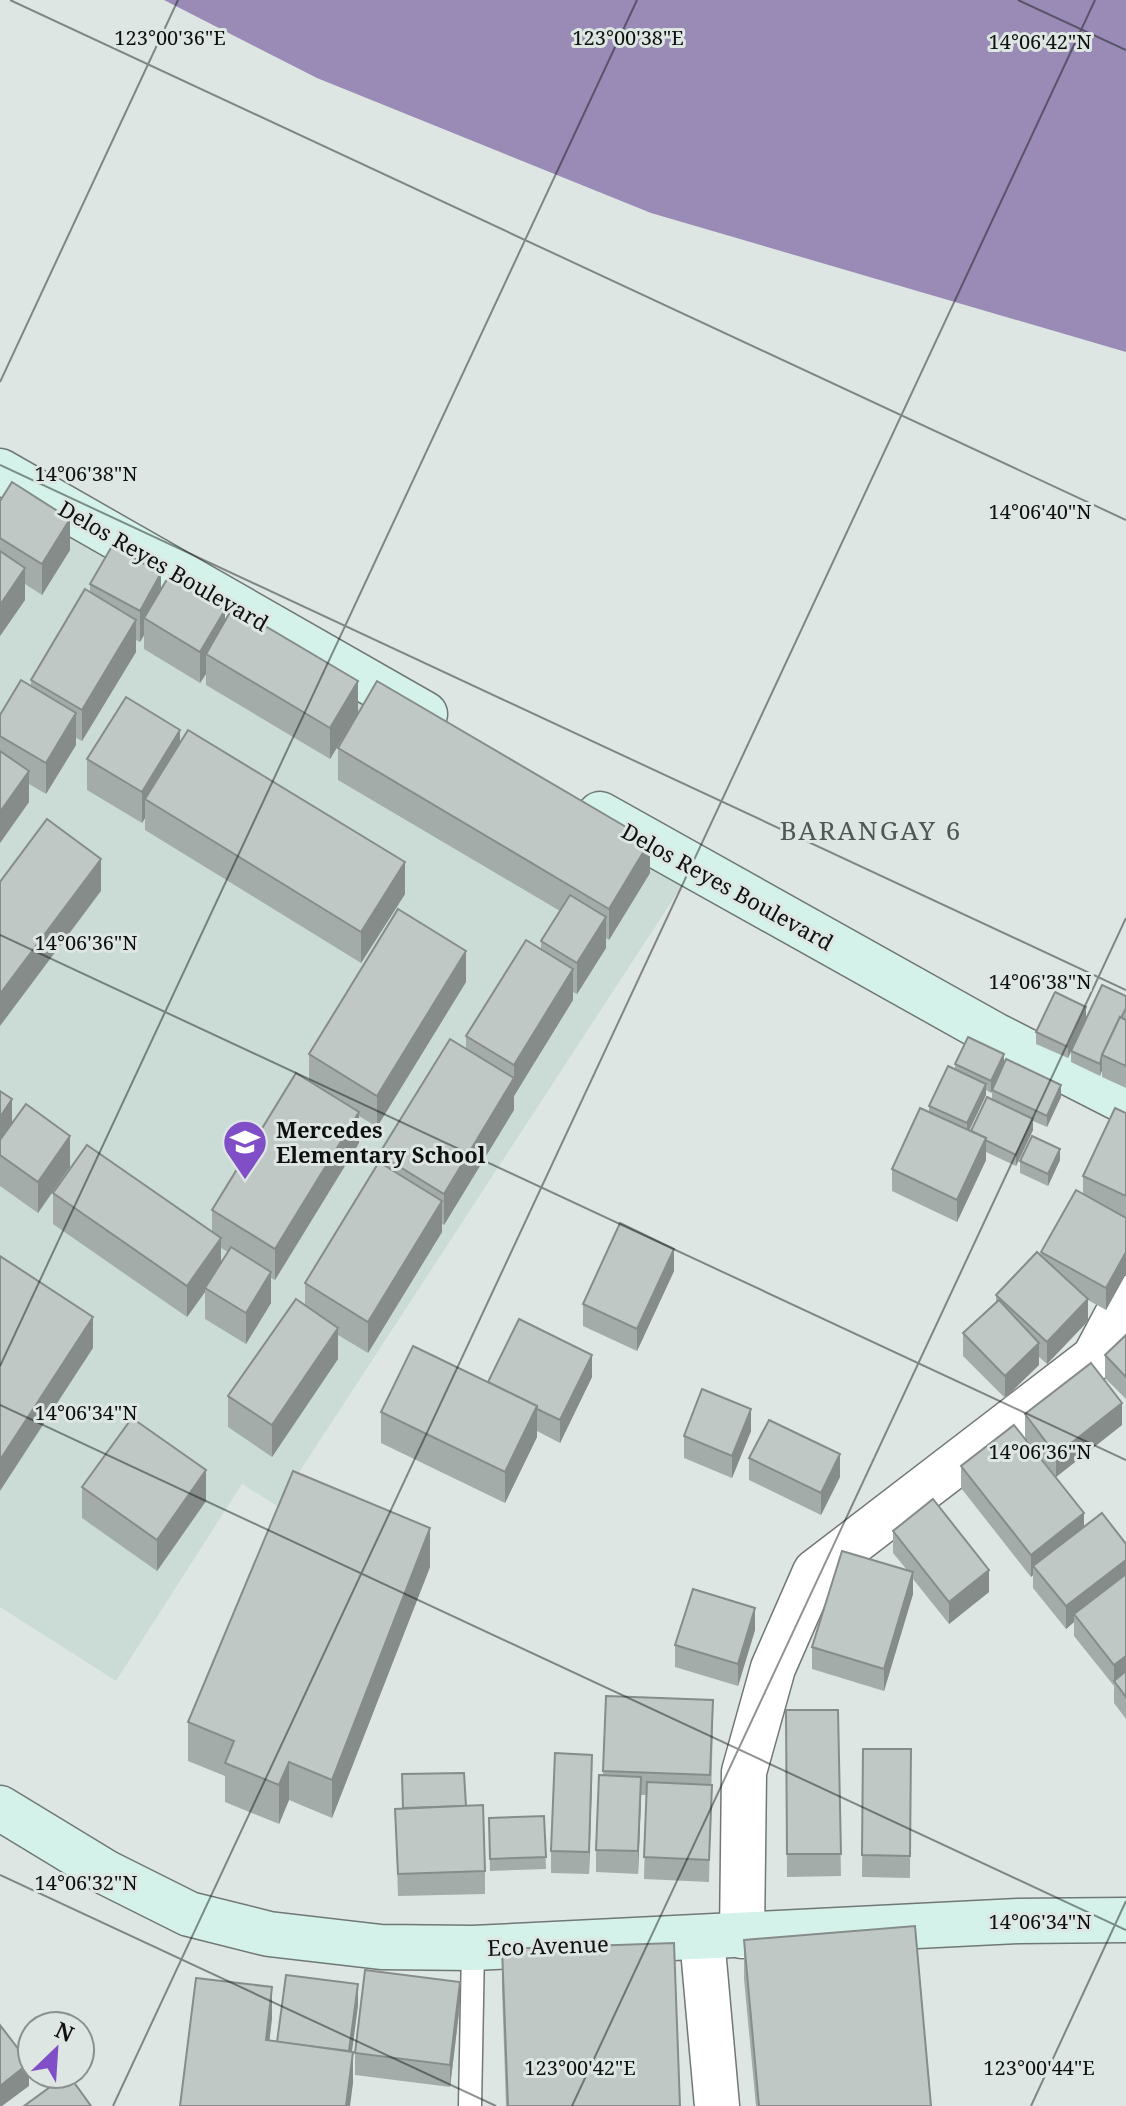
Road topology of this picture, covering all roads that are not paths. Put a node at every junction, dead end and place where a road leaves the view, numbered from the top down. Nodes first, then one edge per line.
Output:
1 (0, 471) edge
2 (466, 737) edge
3 (562, 792) edge
4 (1126, 1102) edge
5 (1126, 1298) edge
6 (0, 1808) edge
7 (1126, 1920) edge
8 (722, 1937) junction
9 (473, 1948) junction
10 (470, 2106) edge
11 (717, 2106) edge

1 - 2 street, Delos Reyes Boulevard
3 - 4 street, Delos Reyes Boulevard
5 - 8 street
6 - 9 street, Eco Avenue
7 - 8 street, Eco Avenue
8 - 9 street, Eco Avenue
8 - 11 street
9 - 10 lane

